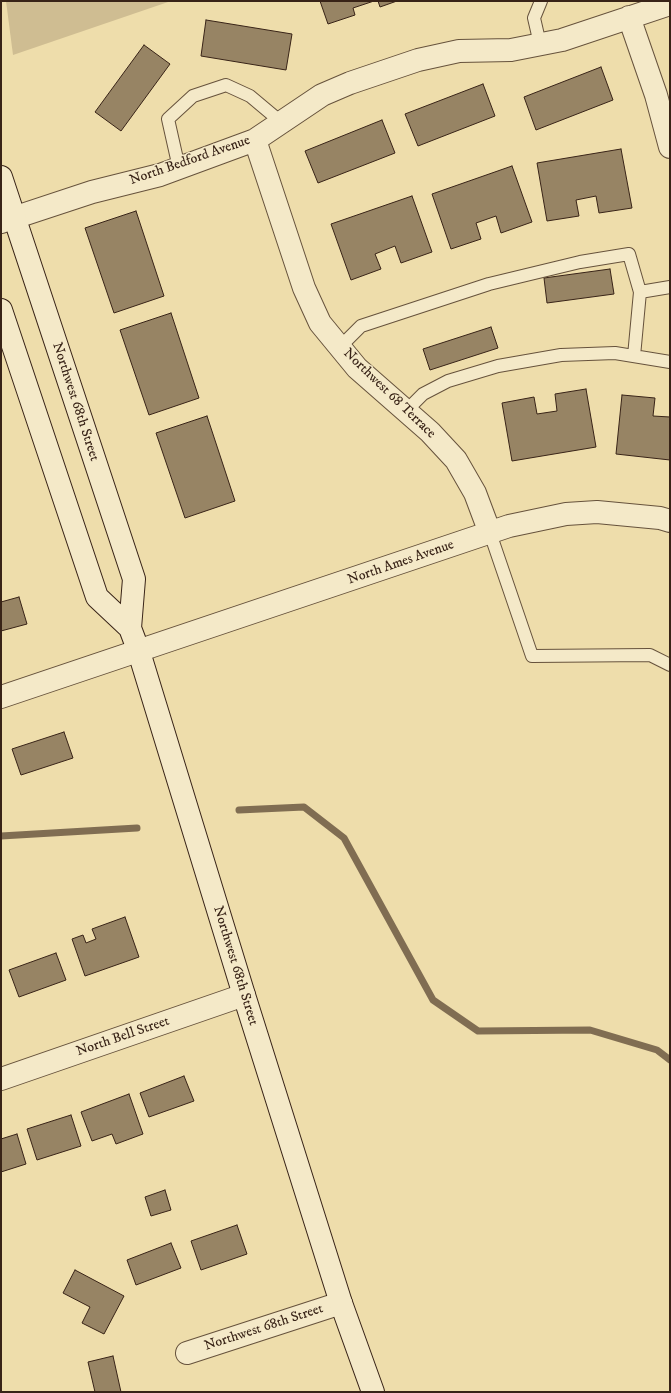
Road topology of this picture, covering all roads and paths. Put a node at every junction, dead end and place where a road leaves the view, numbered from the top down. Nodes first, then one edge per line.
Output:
1 (541, 1) edge
2 (670, 4) edge
3 (638, 10) edge
4 (540, 44) junction
5 (281, 122) junction
6 (255, 140) junction
7 (670, 147) edge
8 (178, 168) junction
9 (1, 177) edge
10 (8, 220) edge
11 (670, 287) edge
12 (640, 292) junction
13 (1, 310) edge
14 (340, 346) junction
15 (634, 356) junction
16 (670, 362) edge
17 (406, 411) junction
18 (670, 521) edge
19 (490, 533) junction
20 (130, 628) junction
21 (139, 652) junction
22 (670, 665) edge
23 (1, 697) edge
24 (244, 995) junction
25 (1, 1079) edge
26 (341, 1303) junction
27 (187, 1353) dead end
28 (373, 1392) edge

1 - 4 lane
2 - 3 street, North Bedford Avenue
3 - 4 street, North Bedford Avenue
3 - 7 street
4 - 5 street, North Bedford Avenue
5 - 6 street, North Bedford Avenue
5 - 8 lane
6 - 8 street, North Bedford Avenue
6 - 14 street, Northwest 68 Terrace
8 - 10 street, North Bedford Avenue
9 - 10 street, Northwest 68th Street
10 - 20 street, Northwest 68th Street
11 - 12 lane
12 - 14 lane
12 - 15 lane
13 - 20 street, Northwest 68th Street
14 - 17 street, Northwest 68 Terrace
15 - 16 lane
15 - 17 lane
17 - 19 street, Northwest 68 Terrace
18 - 19 street, North Ames Avenue
19 - 21 street, North Ames Avenue
19 - 22 lane
20 - 21 street, Northwest 68th Street
21 - 23 street, North Ames Avenue
21 - 24 street, Northwest 68th Street
24 - 25 street, North Bell Street
24 - 26 street, Northwest 68th Street
26 - 27 street, Northwest 68th Street
26 - 28 street, Northwest 68th Street

